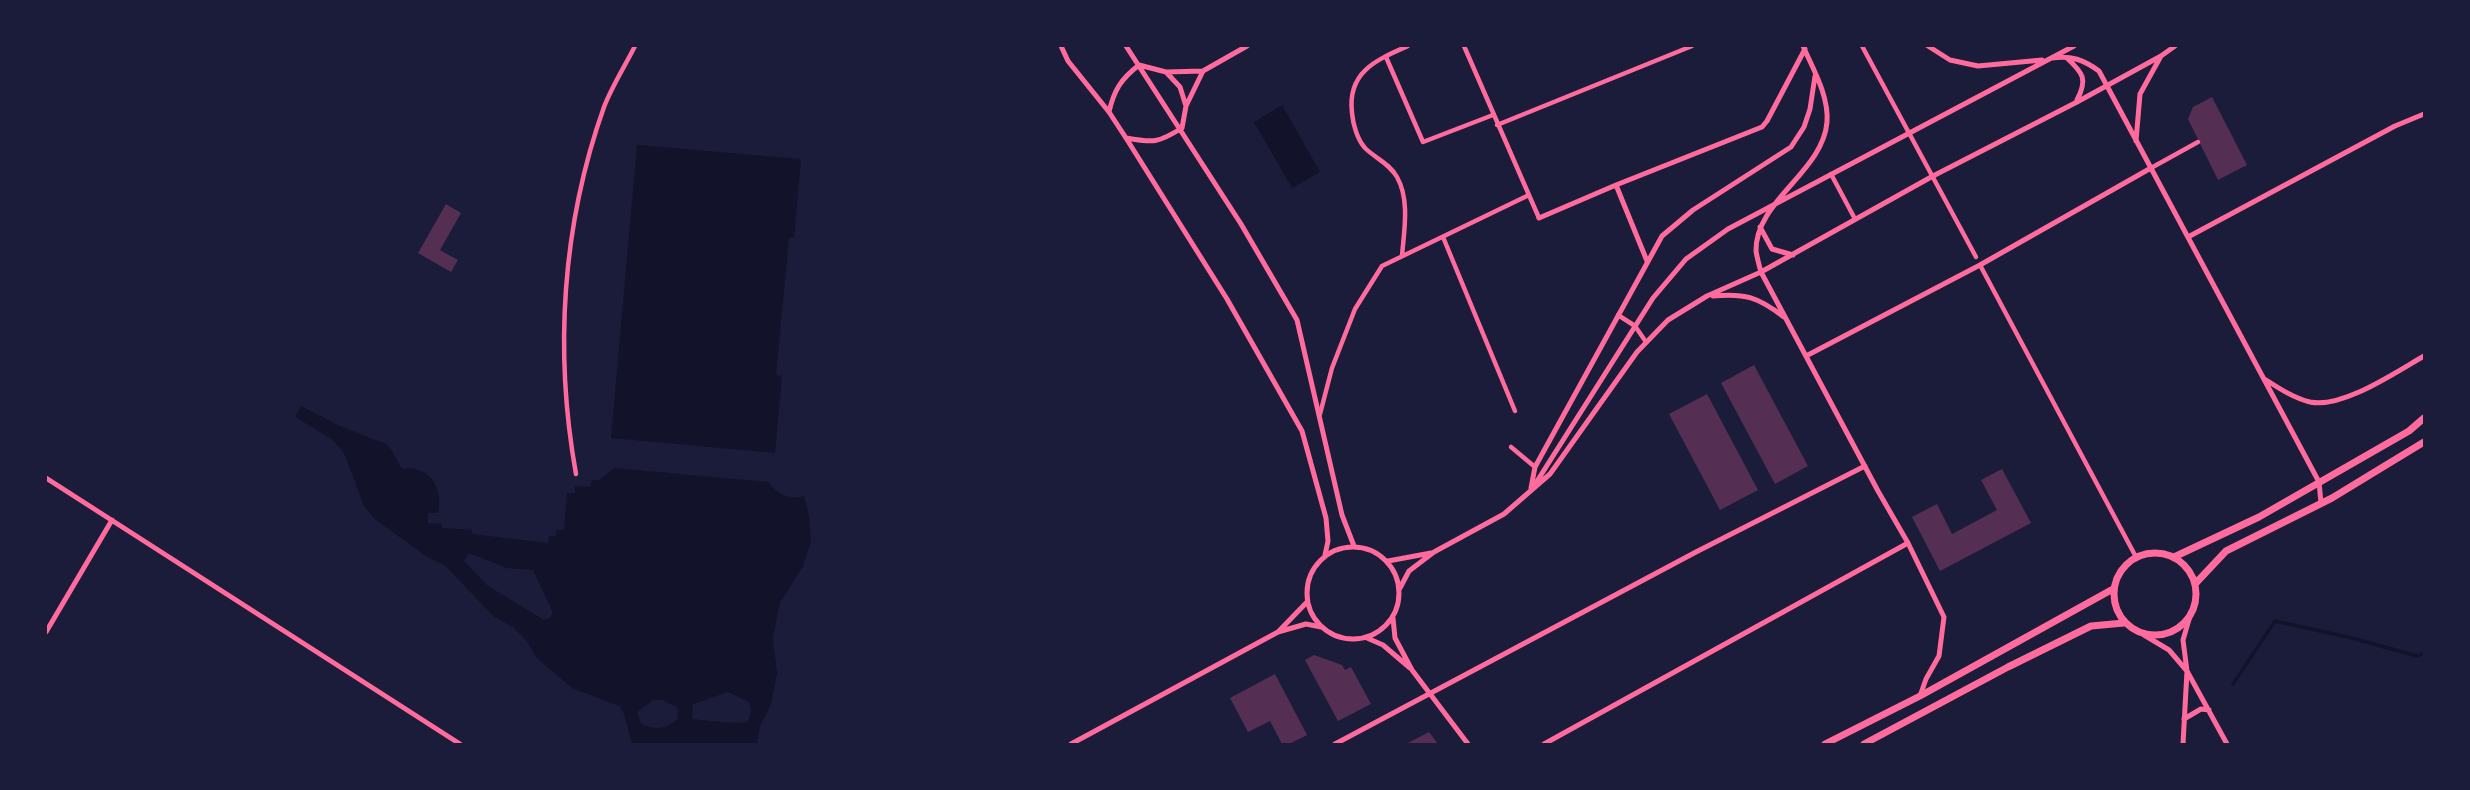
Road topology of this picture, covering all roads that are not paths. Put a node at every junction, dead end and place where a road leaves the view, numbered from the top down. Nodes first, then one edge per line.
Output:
1 (635, 46) edge
2 (1061, 46) edge
3 (1126, 46) edge
4 (1247, 46) edge
5 (1408, 46) edge
6 (1464, 46) edge
7 (1692, 46) edge
8 (1862, 46) edge
9 (1928, 46) edge
10 (2074, 46) edge
11 (2175, 46) edge
12 (1804, 47) edge
13 (2065, 56) junction
14 (2161, 56) junction
15 (1386, 57) junction
16 (2046, 59) junction
17 (1139, 65) junction
18 (1203, 71) junction
19 (1166, 72) junction
20 (1815, 75) junction
21 (2106, 85) junction
22 (2077, 102) junction
23 (1186, 106) junction
24 (1109, 112) junction
25 (2424, 114) edge
26 (1493, 115) junction
27 (1497, 125) junction
28 (1181, 128) junction
29 (1909, 133) junction
30 (1126, 138) junction
31 (2136, 141) junction
32 (2198, 142) dead end
33 (2151, 168) junction
34 (1831, 174) junction
35 (1933, 176) junction
36 (1616, 185) junction
37 (1529, 195) junction
38 (1775, 205) junction
39 (1539, 218) joint
40 (1855, 219) junction
41 (1760, 227) junction
42 (1443, 237) junction
43 (2188, 237) junction
44 (1793, 255) junction
45 (1402, 256) junction
46 (1976, 257) dead end
47 (1647, 261) junction
48 (1980, 265) junction
49 (1761, 272) junction
50 (1707, 296) junction
51 (1617, 315) junction
52 (1786, 319) junction
53 (1635, 326) junction
54 (1646, 342) junction
55 (1806, 356) junction
56 (2424, 356) edge
57 (2263, 378) junction
58 (1515, 411) dead end
59 (1319, 417) junction
60 (2424, 418) edge
61 (2424, 442) edge
62 (1511, 447) dead end
63 (1865, 466) junction
64 (1535, 467) junction
65 (576, 474) dead end
66 (46, 478) edge
67 (2319, 482) junction
68 (1531, 491) junction
69 (2321, 503) junction
70 (112, 520) junction
71 (1908, 543) junction
72 (1354, 546) junction
73 (1434, 552) junction
74 (1325, 555) junction
75 (2136, 557) junction
76 (2174, 557) junction
77 (1388, 561) junction
78 (2195, 584) junction
79 (1400, 588) junction
80 (2113, 589) junction
81 (1307, 601) junction
82 (2190, 615) junction
83 (1392, 618) junction
84 (2124, 623) junction
85 (1321, 627) junction
86 (46, 632) edge
87 (1278, 632) junction
88 (2144, 635) junction
89 (1366, 638) junction
90 (1412, 670) junction
91 (2188, 671) junction
92 (1431, 694) junction
93 (1920, 696) junction
94 (2209, 709) junction
95 (2184, 719) junction
96 (460, 744) edge
97 (1070, 744) edge
98 (1335, 744) edge
99 (1468, 744) edge
100 (1544, 744) edge
101 (1825, 744) edge
102 (1864, 744) edge
103 (2183, 744) edge
104 (2227, 744) edge

1 - 65 street
2 - 24 street
3 - 17 street
4 - 18 street
5 - 15 street
6 - 26 street
7 - 27 street
8 - 29 street
9 - 16 street
10 - 16 street
11 - 14 street
12 - 20 street
12 - 36 street
13 - 16 street
13 - 21 street
13 - 22 street
14 - 21 street
14 - 31 street
15 - 26 street
15 - 45 street
16 - 29 street
17 - 19 street
17 - 24 street
17 - 28 street
18 - 19 street
18 - 23 street
19 - 23 street
20 - 38 street
20 - 47 street
21 - 22 street
21 - 31 street
22 - 35 street
23 - 28 street
24 - 30 street
25 - 43 street
26 - 27 street
27 - 37 street
28 - 30 street
28 - 59 street
29 - 34 street
29 - 35 street
30 - 74 street
31 - 33 street
32 - 33 street
33 - 43 street
33 - 48 street
34 - 38 street
34 - 40 street
35 - 40 street
35 - 46 street
36 - 39 street
36 - 47 street
37 - 39 street
37 - 42 street
38 - 41 street
38 - 53 street
40 - 44 street
41 - 44 street
41 - 49 street
42 - 45 street
42 - 58 street
43 - 57 street
44 - 49 street
45 - 59 street
47 - 51 street
48 - 55 street
48 - 75 street
49 - 50 street
49 - 52 street
50 - 52 street
50 - 54 street
51 - 53 street
51 - 64 street
52 - 55 street
53 - 54 street
53 - 68 street
54 - 68 street
55 - 63 street
56 - 57 street
57 - 67 street
59 - 72 street
60 - 67 street
61 - 69 street
62 - 64 street
63 - 71 street
63 - 92 street
64 - 68 street
66 - 70 street
67 - 69 street
67 - 76 street
68 - 73 street
69 - 78 street
70 - 86 street
70 - 96 street
71 - 93 street
71 - 100 street
72 - 74 street
72 - 77 street
73 - 77 street
73 - 79 street
74 - 81 street
75 - 76 street
75 - 80 street
76 - 78 street
77 - 79 street
78 - 82 street
79 - 83 street
80 - 84 street
80 - 93 street
81 - 85 street
81 - 87 street
82 - 88 street
82 - 91 street
83 - 89 street
83 - 90 street
84 - 88 street
84 - 102 street
85 - 87 street
85 - 89 street
87 - 97 street
88 - 91 street
89 - 90 street
90 - 92 street
91 - 94 street
91 - 95 street
92 - 98 street
92 - 99 street
93 - 101 street
94 - 95 street
94 - 104 street
95 - 103 street

